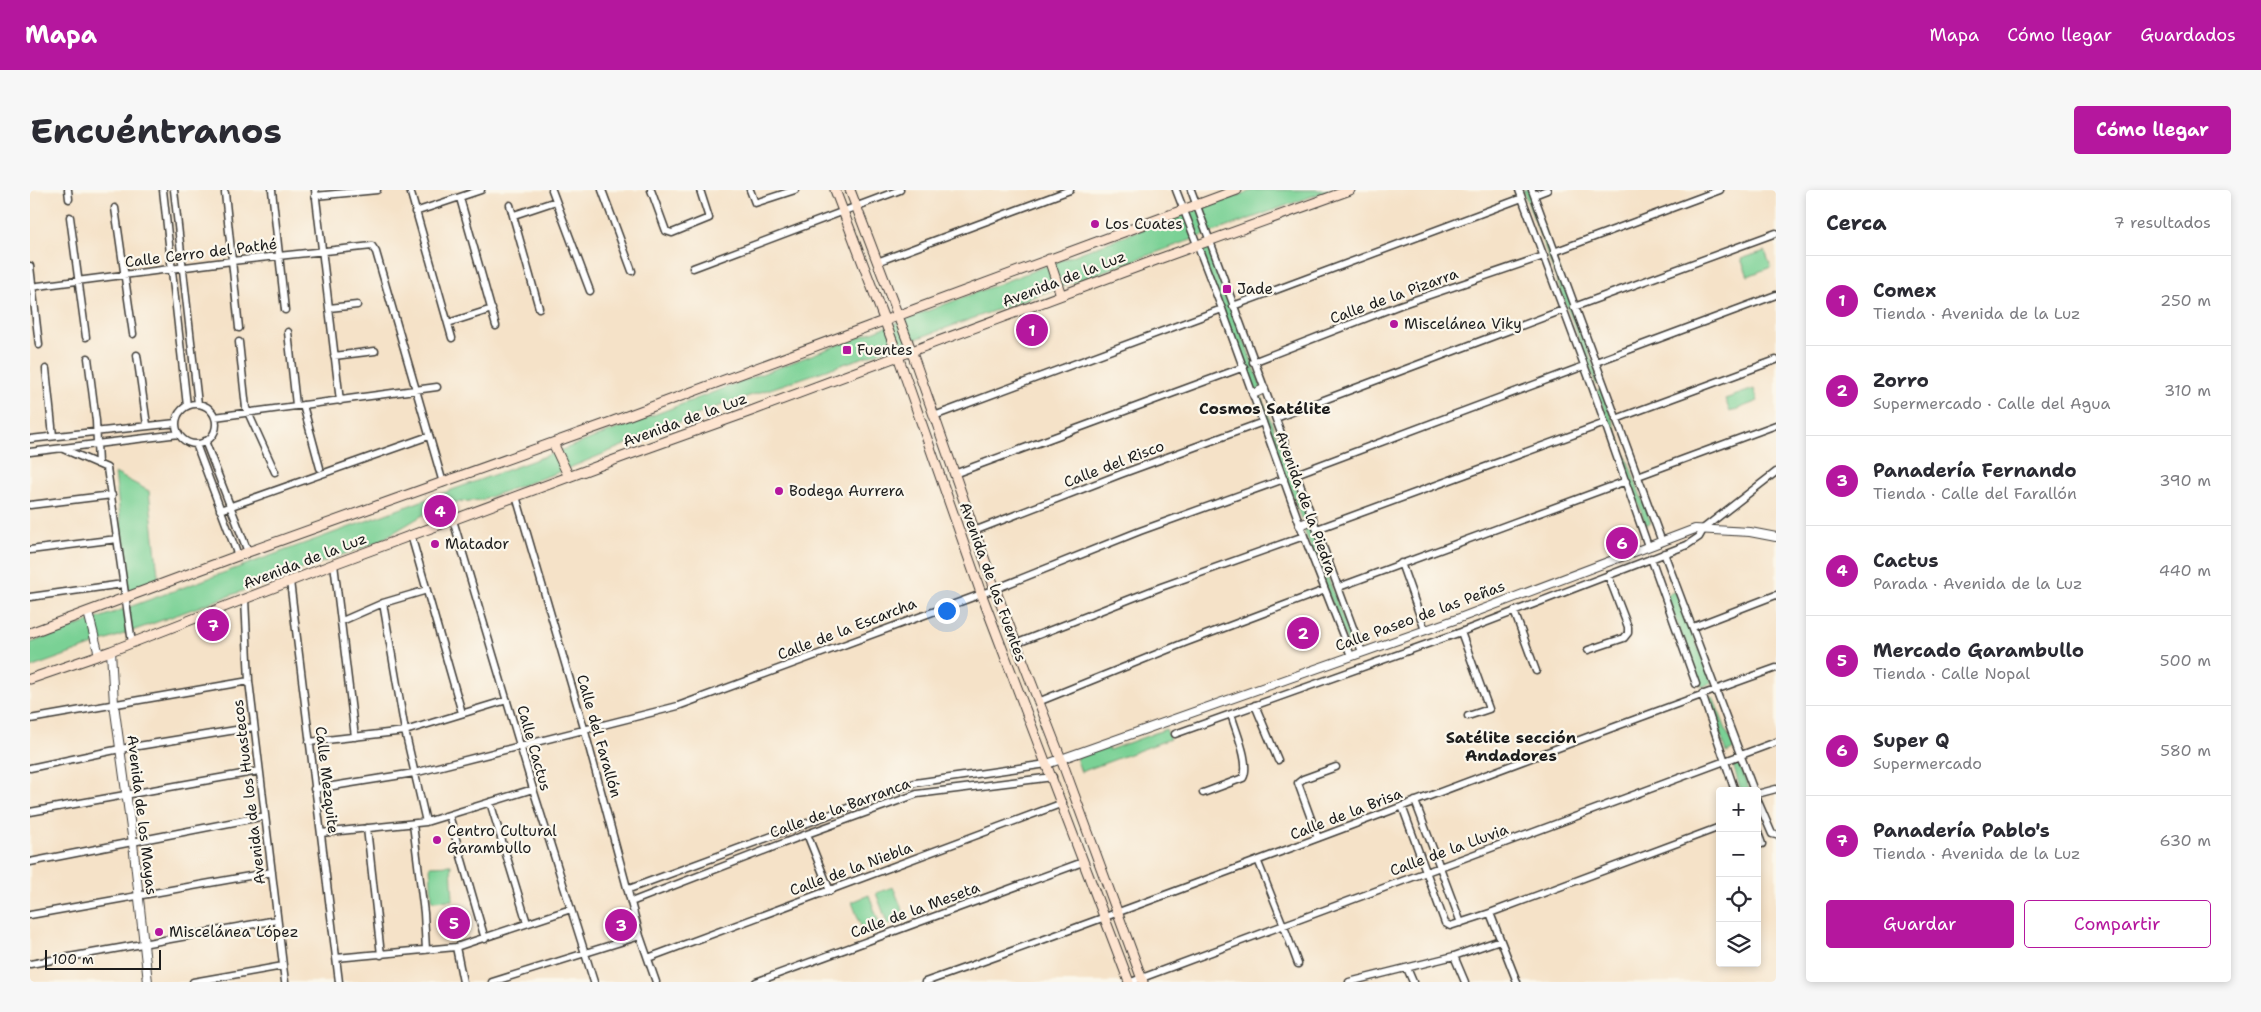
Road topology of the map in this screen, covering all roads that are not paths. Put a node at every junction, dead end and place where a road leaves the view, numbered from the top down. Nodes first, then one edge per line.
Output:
1 (68, 190) edge
2 (164, 190) edge
3 (174, 190) edge
4 (272, 190) edge
5 (377, 190) edge
6 (410, 190) edge
7 (481, 190) edge
8 (552, 190) edge
9 (602, 190) edge
10 (651, 190) edge
11 (700, 190) edge
12 (750, 190) edge
13 (795, 190) edge
14 (835, 190) edge
15 (850, 190) edge
16 (900, 190) edge
17 (1070, 190) edge
18 (1176, 190) edge
19 (1191, 190) edge
20 (1237, 190) edge
21 (1350, 190) edge
22 (1519, 190) edge
23 (1547, 190) edge
24 (1720, 190) edge
25 (1533, 192) edge
26 (224, 193) dead end
27 (315, 193) edge
28 (460, 198) junction
29 (1522, 198) junction
30 (69, 199) dead end
31 (556, 201) junction
32 (1196, 204) junction
33 (510, 205) dead end
34 (856, 206) junction
35 (115, 208) dead end
36 (843, 210) junction
37 (1183, 210) junction
38 (415, 212) junction
39 (514, 215) junction
40 (70, 217) dead end
41 (1776, 233) edge
42 (1210, 240) junction
43 (1198, 245) junction
44 (1554, 252) junction
45 (322, 253) junction
46 (278, 256) junction
47 (1544, 256) junction
48 (1049, 259) junction
49 (232, 261) junction
50 (877, 262) junction
51 (30, 266) edge
52 (182, 268) junction
53 (693, 268) dead end
54 (173, 269) junction
55 (632, 271) dead end
56 (126, 275) junction
57 (79, 281) junction
58 (31, 286) edge
59 (590, 291) dead end
60 (1061, 295) junction
61 (1776, 295) edge
62 (357, 305) dead end
63 (1232, 306) junction
64 (1574, 307) junction
65 (328, 308) junction
66 (539, 308) dead end
67 (492, 309) junction
68 (1222, 309) junction
69 (285, 310) dead end
70 (1564, 310) junction
71 (897, 314) junction
72 (884, 319) junction
73 (448, 323) junction
74 (496, 326) dead end
75 (239, 328) dead end
76 (288, 332) dead end
77 (133, 334) dead end
78 (86, 337) dead end
79 (452, 338) dead end
80 (239, 342) dead end
81 (39, 345) dead end
82 (912, 350) junction
83 (375, 351) dead end
84 (137, 354) dead end
85 (334, 356) junction
86 (898, 356) junction
87 (88, 358) dead end
88 (1776, 360) edge
89 (1253, 362) junction
90 (1596, 362) junction
91 (1584, 366) junction
92 (1244, 367) junction
93 (46, 369) dead end
94 (1603, 384) junction
95 (909, 387) junction
96 (437, 388) dead end
97 (1593, 388) junction
98 (1264, 389) junction
99 (418, 392) junction
100 (1253, 394) junction
101 (928, 398) junction
102 (340, 401) junction
103 (198, 404) junction
104 (300, 405) junction
105 (187, 406) junction
106 (250, 414) junction
107 (934, 416) junction
108 (215, 417) junction
109 (1276, 418) junction
110 (1616, 419) junction
111 (1263, 422) junction
112 (176, 423) junction
113 (1605, 423) junction
114 (146, 425) junction
115 (1776, 425) edge
116 (97, 431) junction
117 (179, 434) junction
118 (53, 436) junction
119 (429, 436) junction
120 (30, 439) edge
121 (206, 441) junction
122 (553, 443) junction
123 (98, 444) junction
124 (196, 444) junction
125 (61, 448) junction
126 (30, 452) edge
127 (98, 464) junction
128 (320, 468) dead end
129 (275, 472) dead end
130 (1776, 472) edge
131 (954, 474) junction
132 (1296, 474) junction
133 (1638, 476) junction
134 (569, 477) junction
135 (1284, 479) junction
136 (1626, 481) junction
137 (443, 483) junction
138 (112, 495) junction
139 (516, 496) junction
140 (30, 505) edge
141 (231, 507) junction
142 (220, 510) junction
143 (453, 520) junction
144 (1313, 520) junction
145 (1300, 525) junction
146 (1704, 528) junction
147 (1317, 530) junction
148 (974, 531) junction
149 (411, 535) junction
150 (1304, 536) junction
151 (1776, 537) edge
152 (117, 539) junction
153 (1662, 542) junction
154 (1648, 546) junction
155 (30, 550) edge
156 (248, 552) junction
157 (1664, 553) junction
158 (238, 556) junction
159 (1650, 558) junction
160 (334, 564) junction
161 (1401, 564) junction
162 (1608, 575) junction
163 (290, 582) junction
164 (123, 584) junction
165 (1339, 587) junction
166 (994, 589) junction
167 (426, 590) junction
168 (1325, 590) junction
169 (981, 593) junction
170 (1776, 595) edge
171 (30, 597) edge
172 (125, 598) junction
173 (244, 599) junction
174 (383, 603) junction
175 (1514, 611) junction
176 (88, 612) junction
177 (342, 620) junction
178 (1693, 627) junction
179 (1425, 630) junction
180 (1461, 632) junction
181 (30, 634) edge
182 (132, 643) junction
183 (1015, 644) junction
184 (1588, 650) dead end
185 (111, 651) junction
186 (1362, 652) junction
187 (100, 655) junction
188 (1351, 656) junction
189 (1776, 668) edge
190 (1536, 671) dead end
191 (30, 679) edge
192 (248, 681) junction
193 (1696, 684) dead end
194 (1716, 689) junction
195 (1702, 694) junction
196 (507, 700) junction
197 (1038, 702) junction
198 (114, 704) junction
199 (1255, 705) junction
200 (462, 713) junction
201 (1231, 714) junction
202 (1468, 716) dead end
203 (30, 719) edge
204 (254, 726) junction
205 (584, 728) junction
206 (405, 730) junction
207 (1175, 734) dead end
208 (355, 737) junction
209 (309, 742) junction
210 (1776, 742) edge
211 (521, 745) junction
212 (120, 750) junction
213 (1740, 755) junction
214 (1061, 759) junction
215 (1278, 760) dead end
216 (1724, 761) junction
217 (1048, 764) junction
218 (1336, 767) dead end
219 (30, 768) edge
220 (259, 771) junction
221 (414, 772) junction
222 (1066, 773) junction
223 (1053, 777) junction
224 (1734, 787) edge
225 (1752, 787) edge
226 (314, 789) junction
227 (533, 789) junction
228 (1776, 789) edge
229 (1203, 793) dead end
230 (1761, 793) edge
231 (127, 796) junction
232 (1415, 801) junction
233 (490, 802) junction
234 (1063, 803) junction
235 (1402, 806) junction
236 (30, 812) edge
237 (449, 814) junction
238 (1761, 815) edge
239 (265, 816) junction
240 (426, 822) junction
241 (413, 824) junction
242 (367, 828) junction
243 (1716, 828) edge
244 (1758, 832) edge
245 (321, 834) junction
246 (807, 834) junction
247 (1776, 835) edge
248 (1318, 838) junction
249 (133, 843) junction
250 (1762, 844) dead end
251 (1258, 861) junction
252 (30, 862) edge
253 (1083, 862) junction
254 (1440, 866) junction
255 (1426, 871) junction
256 (272, 872) junction
257 (629, 889) junction
258 (830, 891) junction
259 (139, 896) junction
260 (631, 902) junction
261 (571, 909) junction
262 (1490, 913) junction
263 (1116, 914) junction
264 (30, 915) edge
265 (1104, 918) junction
266 (278, 920) junction
267 (1461, 923) junction
268 (527, 924) junction
269 (1284, 924) junction
270 (640, 936) junction
271 (486, 938) junction
272 (1500, 940) junction
273 (144, 944) junction
274 (456, 947) junction
275 (426, 950) junction
276 (586, 952) junction
277 (381, 955) junction
278 (1454, 956) junction
279 (336, 958) junction
280 (648, 958) junction
281 (30, 964) edge
282 (1298, 964) dead end
283 (283, 966) junction
284 (1407, 968) junction
285 (1142, 980) edge
286 (1358, 981) edge
287 (148, 982) edge
288 (193, 982) edge
289 (285, 982) edge
290 (339, 982) edge
291 (463, 982) edge
292 (492, 982) edge
293 (594, 982) edge
294 (656, 982) edge
295 (756, 982) edge
296 (925, 982) edge
297 (1130, 982) edge
298 (1350, 982) edge
299 (1412, 982) edge
300 (1465, 982) edge
301 (1517, 982) edge

1 - 30 street
2 - 54 street
3 - 52 street
4 - 46 street
5 - 27 street
6 - 38 street
7 - 28 street
8 - 31 street
9 - 55 street
10 - 11 street
12 - 13 street
14 - 36 main road, Avenida de las Fuentes
15 - 34 main road, Avenida de las Fuentes
16 - 34 street
17 - 50 street
18 - 37 street, Avenida de la Piedra
19 - 32 street, Avenida de la Piedra
20 - 32 main road, Avenida de la Luz
21 - 42 main road, Avenida de la Luz
22 - 29 street
23 - 25 street
24 - 44 street
25 - 44 street
26 - 49 street
27 - 45 street
28 - 38 street
28 - 67 street
29 - 47 street
29 - 63 street
31 - 39 street
31 - 59 street
32 - 37 main road, Avenida de la Luz
32 - 42 street, Avenida de la Piedra
33 - 39 street
34 - 36 street
34 - 50 main road, Avenida de las Fuentes
35 - 56 street
36 - 53 street
36 - 72 main road, Avenida de las Fuentes
37 - 43 street, Avenida de la Piedra
37 - 48 main road, Avenida de la Luz
38 - 73 street
39 - 66 street
40 - 57 street
41 - 64 street
42 - 43 main road, Avenida de la Luz
42 - 63 street, Avenida de la Piedra
43 - 60 main road, Avenida de la Luz
43 - 68 street, Avenida de la Piedra
44 - 64 street
45 - 46 street, Calle Cerro del Pathé
45 - 65 street
45 - 99 street, Calle Cerro del Pathé
46 - 49 street, Calle Cerro del Pathé
46 - 69 street
47 - 70 street
47 - 89 street, Calle de la Pizarra
48 - 60 main road
48 - 71 main road, Avenida de la Luz
49 - 52 street, Calle Cerro del Pathé
49 - 75 street
50 - 71 main road, Avenida de las Fuentes
51 - 58 street
52 - 54 street, Calle Cerro del Pathé
52 - 103 street
54 - 56 street, Calle Cerro del Pathé
54 - 105 street
56 - 57 street, Calle Cerro del Pathé
56 - 77 street
57 - 58 street, Calle Cerro del Pathé
57 - 78 street
58 - 81 street
60 - 82 main road, Avenida de la Luz
61 - 90 street
62 - 65 street
63 - 89 street, Avenida de la Piedra
64 - 90 street
65 - 85 street
67 - 73 street
67 - 74 street
68 - 92 street, Avenida de la Piedra
68 - 107 street
70 - 91 street
70 - 109 street
71 - 72 main road, Avenida de la Luz
71 - 82 main road, Avenida de las Fuentes
72 - 86 main road, Avenida de las Fuentes
72 - 122 main road, Avenida de la Luz
73 - 79 street
76 - 104 street
80 - 106 street
82 - 86 main road, Avenida de la Luz
82 - 101 main road, Avenida de las Fuentes
83 - 85 street
84 - 114 street
85 - 102 street
86 - 95 main road, Avenida de las Fuentes
86 - 134 main road, Avenida de la Luz
87 - 116 street
88 - 110 street
89 - 98 street, Avenida de la Piedra
90 - 94 street
91 - 97 street
91 - 132 street
92 - 100 street, Avenida de la Piedra
92 - 131 street
93 - 118 street
94 - 97 street
94 - 110 street
95 - 101 street
95 - 169 main road, Avenida de las Fuentes
96 - 99 street
97 - 113 street
98 - 100 street
98 - 109 street, Avenida de la Piedra
99 - 102 street
99 - 119 street
100 - 111 street, Avenida de la Piedra
101 - 107 main road, Avenida de las Fuentes
102 - 104 street
103 - 105 street
103 - 108 street
104 - 106 street
104 - 128 street
105 - 112 street
106 - 108 street
106 - 129 street
107 - 131 main road, Avenida de las Fuentes
108 - 121 street
109 - 132 street, Avenida de la Piedra
110 - 133 street
111 - 135 street, Avenida de la Piedra
111 - 148 street, Calle del Risco
112 - 114 street
112 - 117 street
113 - 136 street
113 - 147 street
114 - 116 street
115 - 133 street
116 - 118 street
116 - 123 street
117 - 123 street
117 - 124 street
118 - 120 street
119 - 137 street
119 - 141 street
121 - 124 street
121 - 141 street
122 - 134 main road
122 - 137 main road, Avenida de la Luz
123 - 125 street
123 - 127 street
124 - 142 street
125 - 126 street
125 - 127 street
127 - 138 street
130 - 146 street
131 - 148 main road, Avenida de las Fuentes
132 - 144 street, Avenida de la Piedra
133 - 153 street
134 - 139 main road, Avenida de la Luz
135 - 145 street, Avenida de la Piedra
135 - 166 street, Calle de la Escarcha
136 - 154 street
136 - 161 street
137 - 156 main road, Avenida de la Luz
138 - 140 street
138 - 152 street
139 - 143 main road, Avenida de la Luz
139 - 205 street, Calle del Farallón
141 - 142 street
141 - 156 street
142 - 158 street
143 - 149 main road, Avenida de la Luz
143 - 196 street, Calle Cactus
144 - 145 street
144 - 147 street, Avenida de la Piedra
145 - 150 street, Avenida de la Piedra
146 - 151 street, Calle Paseo de las Peñas
146 - 153 street, Calle Paseo de las Peñas
146 - 157 street, Calle Paseo de las Peñas
147 - 165 street, Avenida de la Piedra
148 - 166 main road, Avenida de las Fuentes
149 - 160 main road, Avenida de la Luz
149 - 167 street
150 - 168 street, Avenida de la Piedra
150 - 183 street
152 - 155 street
152 - 164 street
153 - 154 street, Calle Paseo de las Peñas
154 - 179 street, Calle Paseo de las Peñas
156 - 158 main road, Avenida de la Luz
157 - 159 street, Calle Paseo de las Peñas
157 - 178 street
158 - 172 main road, Avenida de la Luz
159 - 162 street, Calle Paseo de las Peñas
159 - 193 street
160 - 163 main road, Avenida de la Luz
160 - 177 street
161 - 165 street
161 - 179 street
162 - 175 street, Calle Paseo de las Peñas
162 - 184 street
163 - 173 main road, Avenida de la Luz
163 - 209 street, Calle Mezquite
164 - 171 street
164 - 172 street
165 - 186 street, Avenida de la Piedra
166 - 169 street, Calle de la Escarcha
166 - 183 main road, Avenida de las Fuentes
167 - 174 street
167 - 200 street
168 - 188 street, Avenida de la Piedra
168 - 197 street
169 - 205 street, Calle de la Escarcha
169 - 217 main road, Avenida de las Fuentes
170 - 178 street
172 - 176 main road, Avenida de la Luz
172 - 182 street
173 - 182 main road, Avenida de la Luz
173 - 192 street, Avenida de los Huastecos
174 - 177 street
174 - 206 street
175 - 180 street, Calle Paseo de las Peñas
175 - 190 street
176 - 181 main road, Avenida de la Luz
176 - 187 street
177 - 208 street
178 - 194 street
179 - 186 street, Calle Paseo de las Peñas
180 - 199 street, Calle Paseo de las Peñas
180 - 202 street
182 - 185 main road, Avenida de la Luz
183 - 197 main road, Avenida de las Fuentes
185 - 187 main road, Avenida de la Luz
185 - 198 street, Avenida de los Mayas
186 - 188 street, Calle Paseo de las Peñas
187 - 191 main road, Avenida de la Luz
188 - 214 street, Calle Paseo de las Peñas
189 - 194 street, Calle de la Brisa
192 - 198 street
192 - 204 street, Avenida de los Huastecos
194 - 195 street, Calle de la Brisa
194 - 213 street
195 - 216 street
195 - 232 street, Calle de la Brisa
196 - 200 street
196 - 211 street, Calle Cactus
197 - 214 main road, Avenida de las Fuentes
198 - 203 street
198 - 212 street, Avenida de los Mayas
199 - 201 street, Calle Paseo de las Peñas
199 - 215 street
200 - 206 street
201 - 207 street, Calle Paseo de las Peñas
201 - 229 street
204 - 212 street
204 - 220 street, Avenida de los Huastecos
205 - 211 street, Calle de la Escarcha
205 - 257 street, Calle del Farallón
206 - 208 street
206 - 221 street
208 - 209 street
209 - 226 street, Calle Mezquite
210 - 213 street, Calle de la Lluvia
211 - 221 street, Calle de la Escarcha
211 - 227 street, Calle Cactus
212 - 219 street
212 - 231 street, Avenida de los Mayas
213 - 216 street, Calle de la Lluvia
213 - 225 street
214 - 217 street, Calle de la Barranca
214 - 222 main road, Avenida de las Fuentes
216 - 224 street
216 - 254 street, Calle de la Lluvia
217 - 223 main road, Avenida de las Fuentes
217 - 257 street, Calle de la Barranca
218 - 248 street
220 - 231 street
220 - 239 street, Avenida de los Huastecos
221 - 226 street, Calle de la Escarcha
221 - 240 street
222 - 223 street, Calle de la Barranca
222 - 263 main road, Avenida de las Fuentes
223 - 234 main road, Avenida de las Fuentes
223 - 246 street, Calle de la Barranca
226 - 245 street, Calle Mezquite
227 - 233 street
227 - 261 street, Calle Cactus
228 - 230 street
231 - 236 street
231 - 249 street, Avenida de los Mayas
232 - 235 street, Calle de la Brisa
232 - 254 street
233 - 237 street
233 - 268 street
234 - 253 main road, Avenida de las Fuentes
234 - 258 street, Calle de la Niebla
235 - 248 street, Calle de la Brisa
235 - 255 street
237 - 240 street
237 - 271 street
238 - 247 street
239 - 249 street
239 - 256 street, Avenida de los Huastecos
240 - 241 street
241 - 242 street
241 - 275 street
242 - 245 street
242 - 277 street
243 - 262 street
244 - 250 street
245 - 279 street, Calle Mezquite
246 - 258 street
246 - 260 street, Calle de la Barranca
248 - 251 street, Calle de la Brisa
249 - 252 street
249 - 259 street, Avenida de los Mayas
251 - 263 street, Calle de la Brisa
251 - 269 street
253 - 265 main road, Avenida de las Fuentes
253 - 295 street, Calle de la Meseta
254 - 255 street, Calle de la Lluvia
254 - 267 street
255 - 267 street
255 - 269 street, Calle de la Lluvia
256 - 259 street
256 - 266 street, Avenida de los Huastecos
257 - 260 street, Calle del Farallón
258 - 280 street, Calle de la Niebla
259 - 264 street
259 - 273 street, Avenida de los Mayas
260 - 270 street, Calle del Farallón
261 - 268 street
261 - 276 street, Calle Cactus
262 - 267 street
262 - 272 street
263 - 265 street, Calle de la Brisa
263 - 285 main road, Avenida de las Fuentes
265 - 296 street, Calle de la Brisa
265 - 297 main road, Avenida de las Fuentes
266 - 273 street
266 - 283 street, Avenida de los Huastecos
268 - 271 street
269 - 282 street
269 - 285 street, Calle de la Lluvia
270 - 276 street
270 - 280 street, Calle del Farallón
271 - 274 street
272 - 278 street
272 - 301 street
273 - 281 street
273 - 287 street, Avenida de los Mayas
274 - 275 street
274 - 291 street
275 - 277 street
276 - 292 street
276 - 293 street, Calle Cactus
277 - 279 street
278 - 284 street
278 - 300 street
279 - 290 street, Calle Mezquite
280 - 294 street, Calle del Farallón
283 - 288 street
283 - 289 street, Avenida de los Huastecos
284 - 286 street
284 - 299 street
285 - 297 street, Calle de la Lluvia
286 - 298 street

